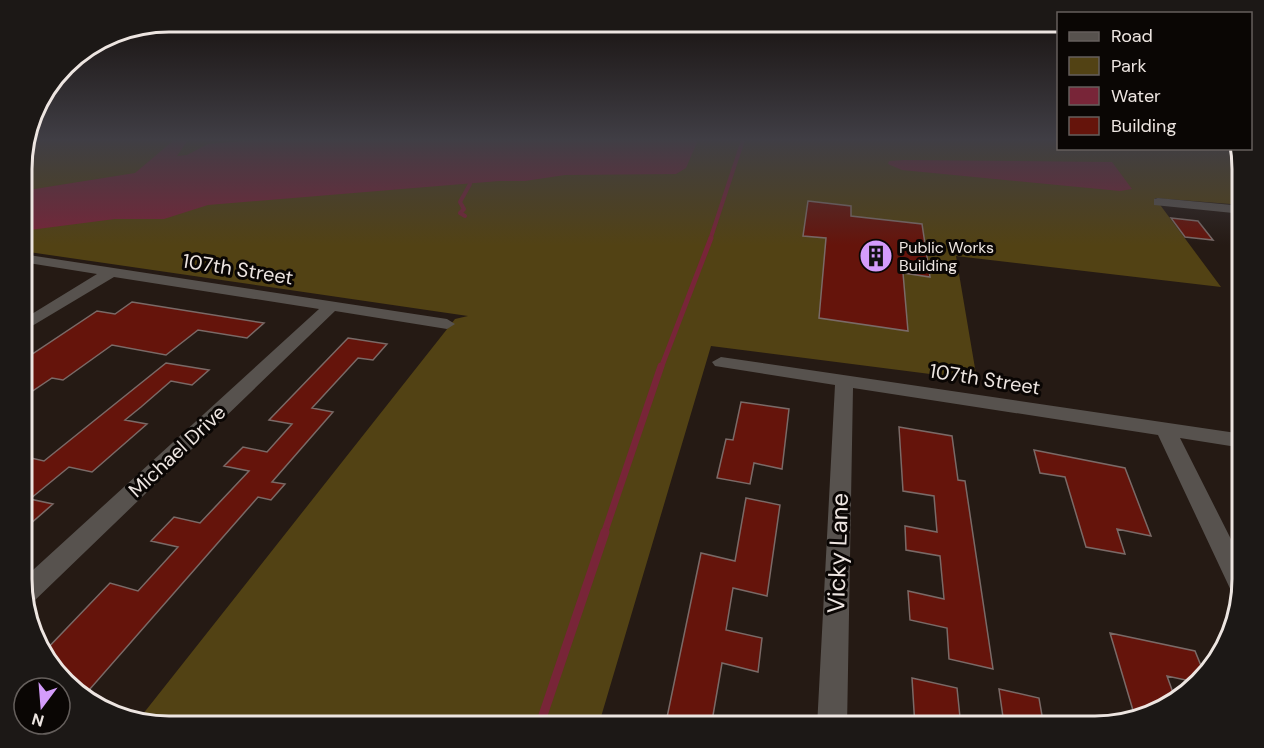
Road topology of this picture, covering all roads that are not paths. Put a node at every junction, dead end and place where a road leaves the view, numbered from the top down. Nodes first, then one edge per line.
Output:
1 (1158, 202) dead end
2 (1232, 209) edge
3 (32, 260) edge
4 (111, 272) junction
5 (331, 306) junction
6 (32, 321) edge
7 (447, 324) dead end
8 (721, 362) dead end
9 (844, 380) junction
10 (1166, 429) junction
11 (1232, 439) edge
12 (1232, 566) edge
13 (32, 586) edge
14 (832, 716) edge

1 - 2 street
3 - 4 street, 107th Street
4 - 5 street, 107th Street
4 - 6 street
5 - 7 street, 107th Street
5 - 13 street, Michael Drive
8 - 9 street, 107th Street
9 - 10 street, 107th Street
9 - 14 street, Vicky Lane
10 - 11 street, 107th Street
10 - 12 street

